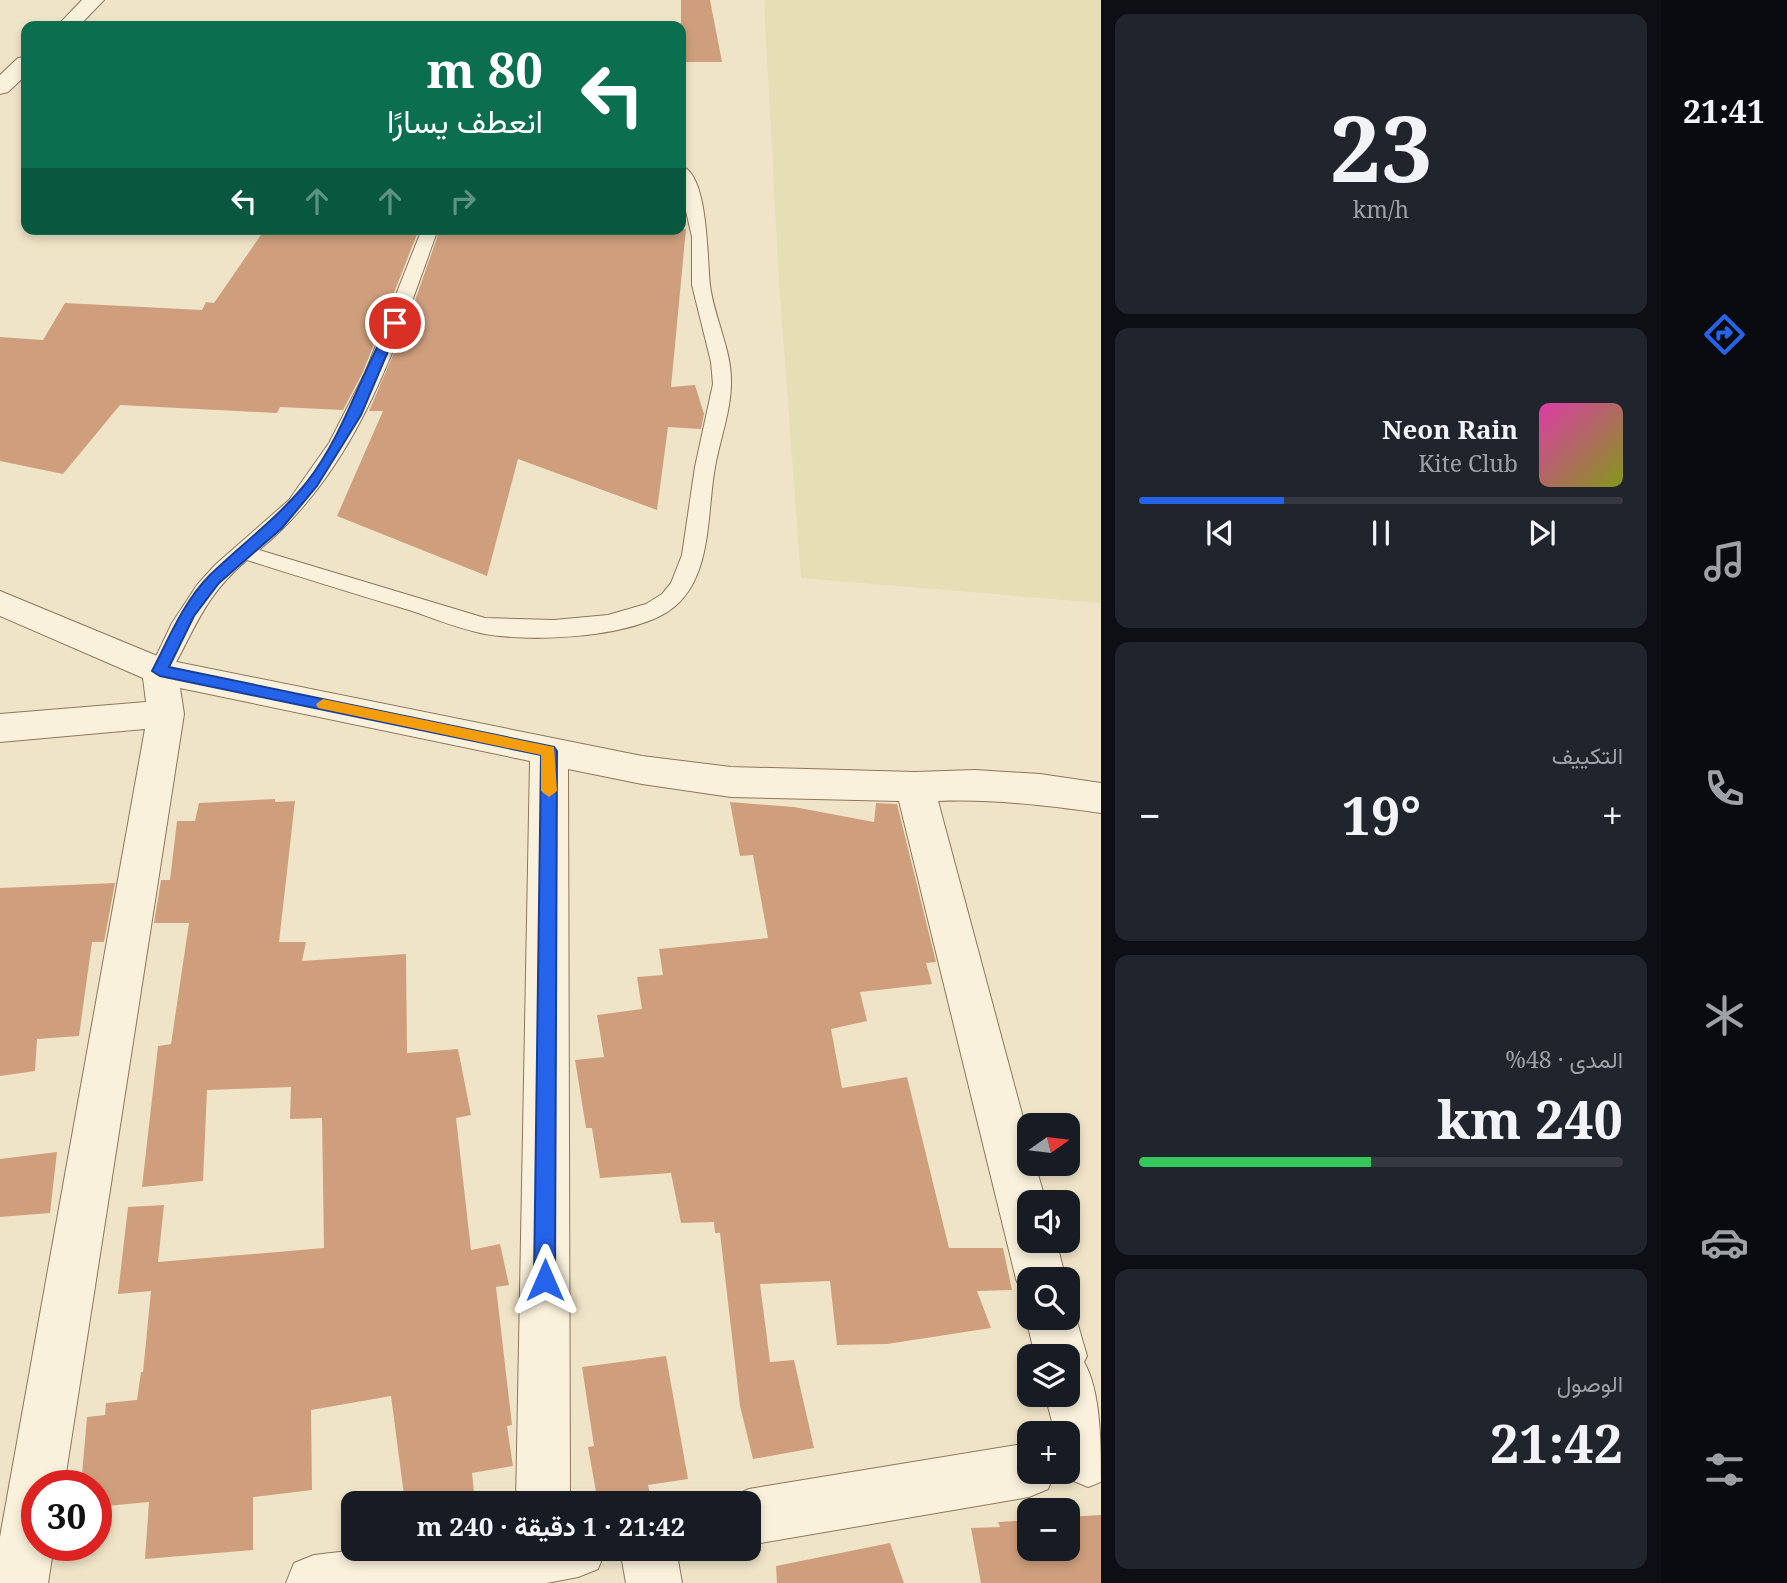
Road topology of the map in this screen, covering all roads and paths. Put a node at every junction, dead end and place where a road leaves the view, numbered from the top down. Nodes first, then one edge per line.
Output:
1 (94, 0) edge
2 (71, 21) edge
3 (21, 68) edge
4 (0, 87) edge
5 (686, 184) edge
6 (428, 235) edge
7 (243, 552) junction
8 (0, 603) edge
9 (160, 671) junction
10 (166, 714) junction
11 (0, 728) edge
12 (549, 751) junction
13 (915, 787) junction
14 (1101, 798) edge
15 (1018, 1190) edge
16 (1074, 1407) edge
17 (1085, 1461) edge
18 (1017, 1472) edge
19 (551, 1491) edge
20 (761, 1515) edge
21 (432, 1561) edge
22 (650, 1561) edge
23 (20, 1583) edge
24 (314, 1583) edge
25 (654, 1583) edge

1 - 2 street
3 - 4 street
5 - 7 lane
6 - 7 lane
7 - 9 lane
8 - 9 street
9 - 10 street
9 - 12 street
10 - 11 street
10 - 23 street
12 - 13 street
12 - 19 street
13 - 14 street
13 - 15 street
16 - 17 street
18 - 20 street
21 - 24 street
22 - 25 street

